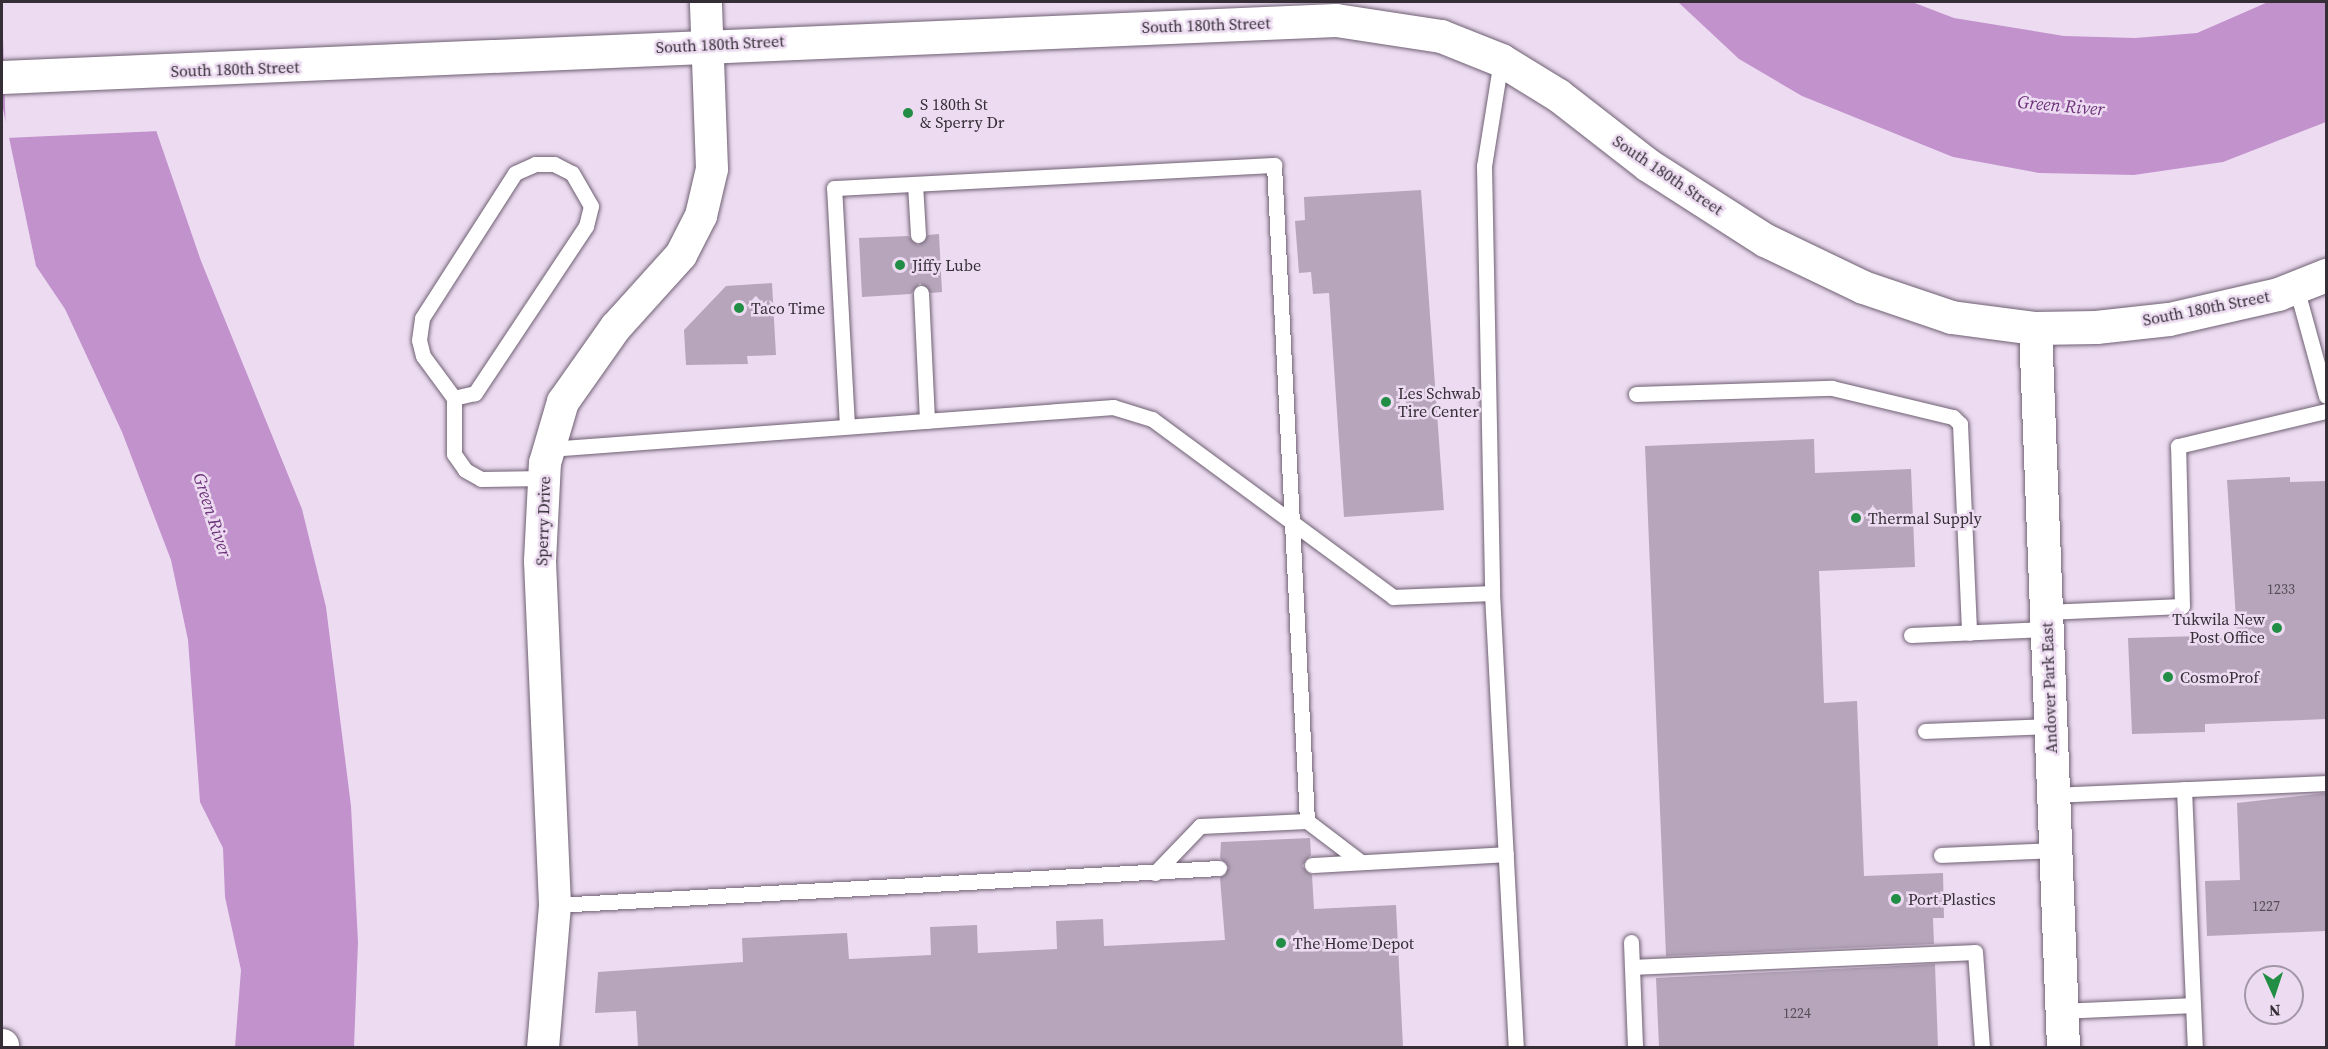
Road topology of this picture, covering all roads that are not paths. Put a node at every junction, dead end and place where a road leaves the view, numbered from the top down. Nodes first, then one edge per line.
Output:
1 (706, 2) edge
2 (708, 44) junction
3 (1501, 60) junction
4 (2, 77) edge
5 (915, 184) junction
6 (918, 235) dead end
7 (2326, 275) edge
8 (2296, 287) junction
9 (921, 294) dead end
10 (2035, 328) junction
11 (1636, 394) dead end
12 (2326, 396) edge
13 (454, 398) junction
14 (2326, 411) edge
15 (927, 421) junction
16 (846, 426) junction
17 (547, 463) junction
18 (1292, 525) junction
19 (1492, 593) junction
20 (2046, 621) junction
21 (1969, 633) junction
22 (1911, 635) dead end
23 (2050, 726) junction
24 (1925, 731) dead end
25 (2326, 783) edge
26 (2184, 789) junction
27 (2053, 795) junction
28 (1307, 821) junction
29 (2055, 850) junction
30 (1506, 854) junction
31 (1941, 855) dead end
32 (1361, 862) junction
33 (1312, 865) dead end
34 (1220, 868) dead end
35 (1155, 873) junction
36 (555, 905) junction
37 (1631, 942) dead end
38 (1632, 967) junction
39 (2193, 1005) junction
40 (2061, 1011) junction
41 (543, 1047) edge
42 (1516, 1047) edge
43 (1635, 1047) edge
44 (1982, 1047) edge
45 (2063, 1047) edge
46 (2195, 1047) edge

1 - 2 street, Sperry Drive
2 - 3 main road, South 180th Street
2 - 4 main road, South 180th Street
2 - 17 street, Sperry Drive
3 - 10 main road, South 180th Street
3 - 19 lane
5 - 6 lane
5 - 16 lane
5 - 18 lane
7 - 8 main road, South 180th Street
8 - 10 main road, South 180th Street
8 - 12 lane
9 - 15 lane
10 - 20 main road, Andover Park East
11 - 21 lane
13 - 13 lane
13 - 17 lane
14 - 20 lane
15 - 16 lane
15 - 18 lane
16 - 17 lane
17 - 36 street, Sperry Drive
18 - 19 lane
18 - 28 lane
19 - 30 lane
20 - 21 lane
20 - 23 main road, Andover Park East
21 - 22 lane
23 - 24 lane
23 - 27 main road, Andover Park East
25 - 26 lane
26 - 27 lane
26 - 39 lane
27 - 29 main road, Andover Park East
28 - 32 lane
28 - 35 lane
29 - 31 lane
29 - 40 main road, Andover Park East
30 - 32 lane
30 - 42 lane
32 - 33 lane
34 - 35 lane
35 - 36 lane
36 - 41 street, Sperry Drive
37 - 38 lane
38 - 43 lane
38 - 44 lane
39 - 40 lane
39 - 46 lane
40 - 45 main road, Andover Park East

